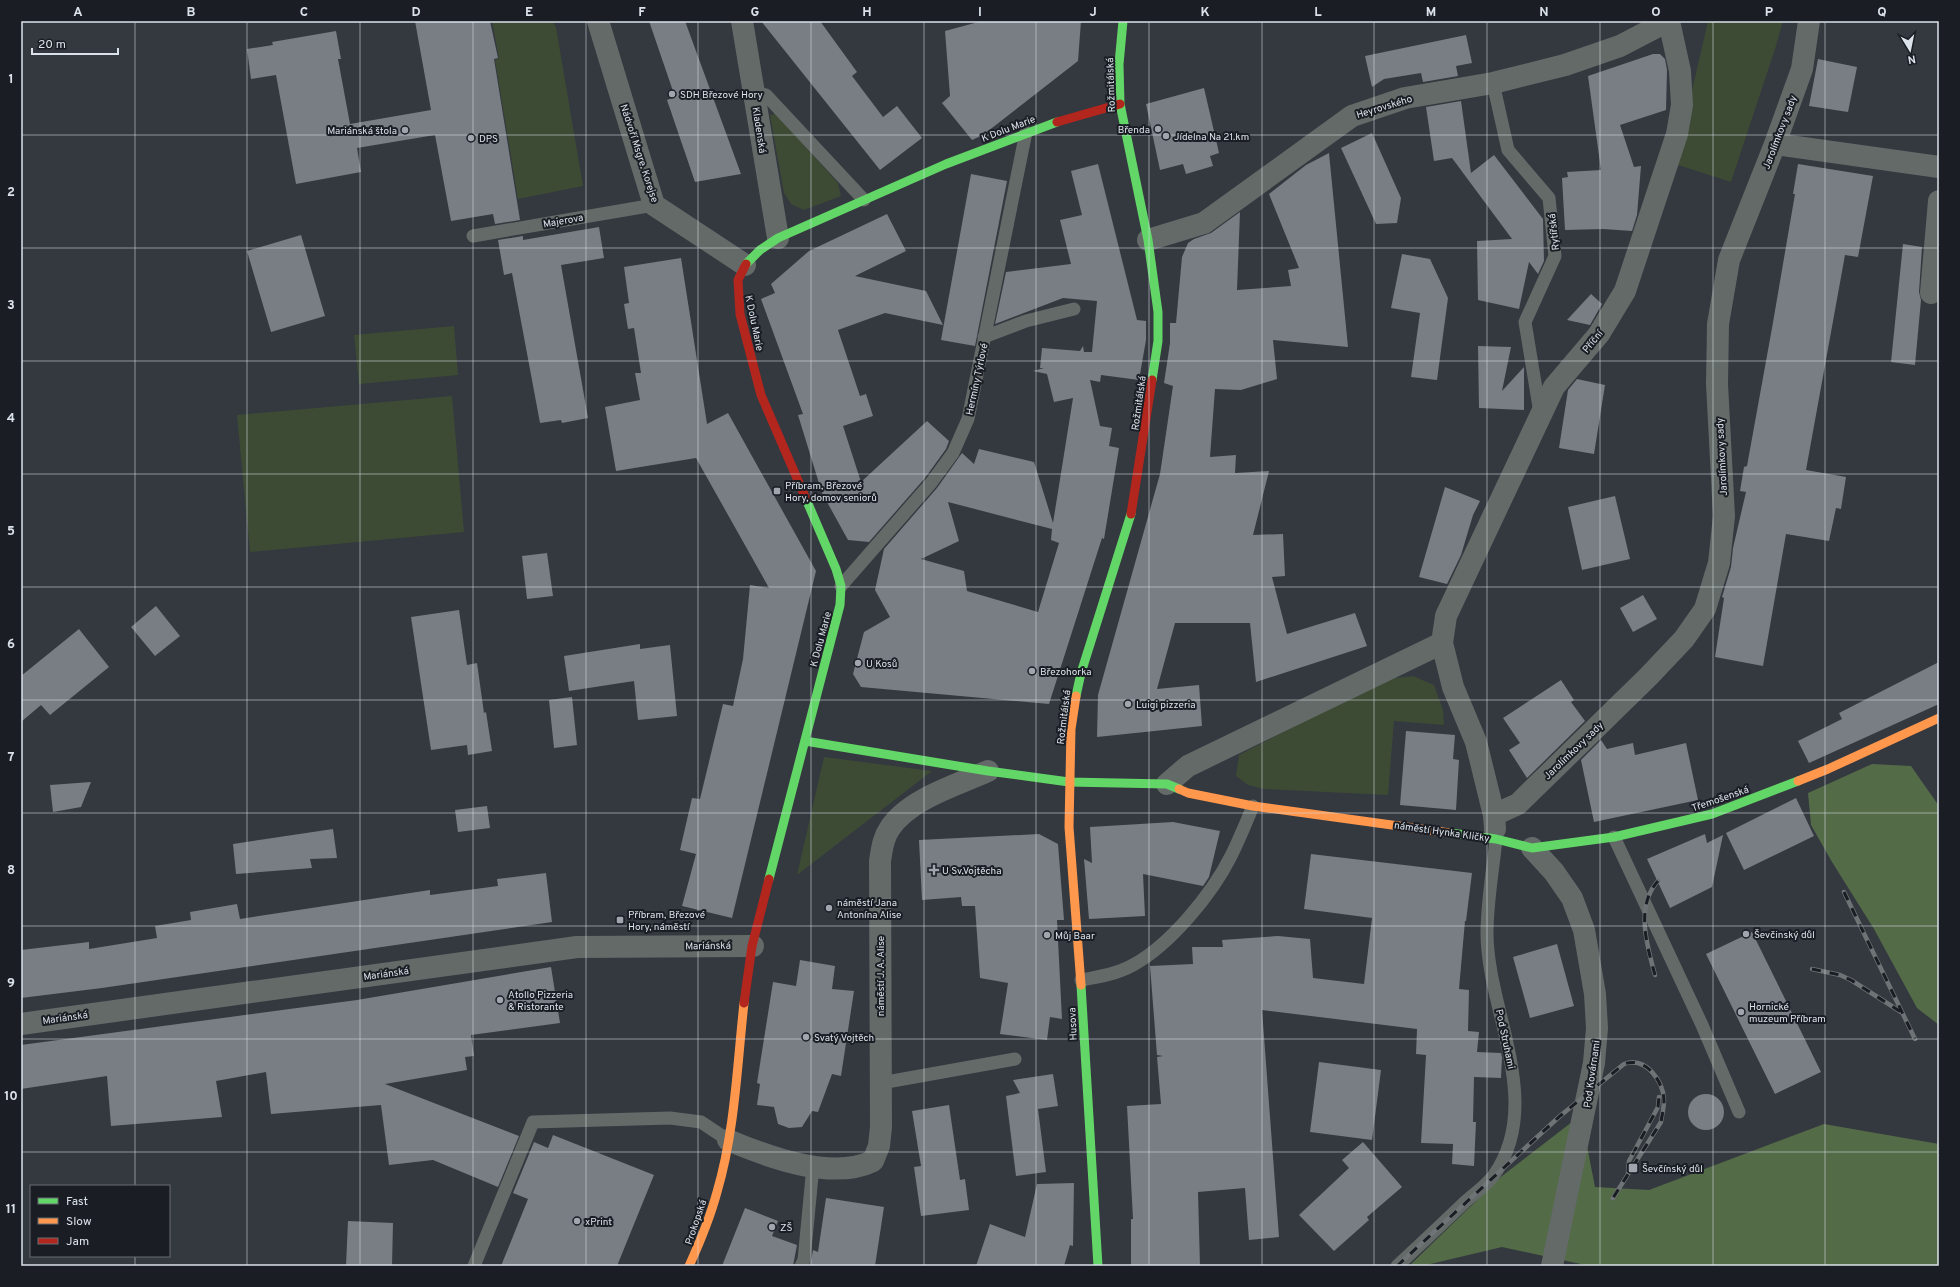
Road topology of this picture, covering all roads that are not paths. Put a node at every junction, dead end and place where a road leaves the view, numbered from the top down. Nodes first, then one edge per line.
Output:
1 (598, 21) edge
2 (742, 21) edge
3 (1669, 21) edge
4 (1809, 21) edge
5 (1124, 24) edge
6 (1493, 83) junction
7 (754, 92) junction
8 (1120, 104) junction
9 (1026, 132) junction
10 (1775, 144) junction
11 (1939, 167) edge
12 (864, 200) junction
13 (1939, 201) edge
14 (654, 205) junction
15 (472, 236) dead end
16 (778, 238) junction
17 (1148, 240) junction
18 (745, 266) junction
19 (1931, 294) dead end
20 (1074, 309) dead end
21 (984, 337) junction
22 (1540, 415) junction
23 (841, 586) junction
24 (1442, 643) junction
25 (1939, 718) edge
26 (805, 742) junction
27 (988, 771) junction
28 (1069, 782) junction
29 (1167, 784) junction
30 (1253, 806) junction
31 (1494, 815) junction
32 (1614, 837) junction
33 (1496, 839) junction
34 (1532, 848) junction
35 (752, 946) junction
36 (1080, 980) junction
37 (21, 1024) edge
38 (1015, 1059) dead end
39 (881, 1083) junction
40 (1739, 1112) dead end
41 (728, 1140) junction
42 (813, 1166) junction
43 (474, 1266) edge
44 (689, 1266) edge
45 (801, 1266) edge
46 (1098, 1266) edge
47 (1397, 1266) edge
48 (1552, 1266) edge

1 - 14 street, Nádvoří Msgre. Korejse
2 - 7 street, Kladenská
3 - 6 street, Heyrovského
3 - 22 street, Příční
4 - 10 street, Jarolímkovy sady
5 - 8 street, Rožmitálská
6 - 17 street, Heyrovského
6 - 22 lane, Rytířská
7 - 12 lane
7 - 16 street, Kladenská
8 - 9 street, K Dolu Marie
8 - 17 street, Rožmitálská
9 - 12 street, K Dolu Marie
9 - 21 lane, Hermíny Týrlové
10 - 11 street
10 - 31 street, Jarolímkovy sady
12 - 16 street, K Dolu Marie
13 - 19 street
14 - 15 lane, Majerova
14 - 18 street, Nádvoří Msgre. Korejse
16 - 18 street, K Dolu Marie
17 - 28 street, Rožmitálská
18 - 23 street, K Dolu Marie
20 - 21 lane
21 - 23 lane, Hermíny Týrlové
22 - 24 street, Příční
23 - 26 street, K Dolu Marie
24 - 29 street
24 - 31 street, náměstí Hynka Kličky
25 - 32 street, Třemošenská
26 - 27 street
26 - 35 street
27 - 28 street
27 - 39 street, náměstí J. A. Alise
28 - 29 street, náměstí Hynka Kličky
28 - 36 street, Husova
29 - 30 street, náměstí Hynka Kličky
30 - 33 street, náměstí Hynka Kličky
30 - 36 lane
31 - 33 street, náměstí Hynka Kličky
32 - 34 street, Třemošenská
32 - 40 lane
33 - 34 street, Třemošenská
33 - 47 lane, Pod Struhami
34 - 48 street, Pod Kovárnami
35 - 37 street, Mariánská
35 - 41 street
36 - 46 street, Husova
38 - 39 lane
39 - 42 street, náměstí J. A. Alise
41 - 42 street, náměstí J. A. Alise
41 - 43 lane
41 - 44 street, Prokopská
42 - 45 lane

